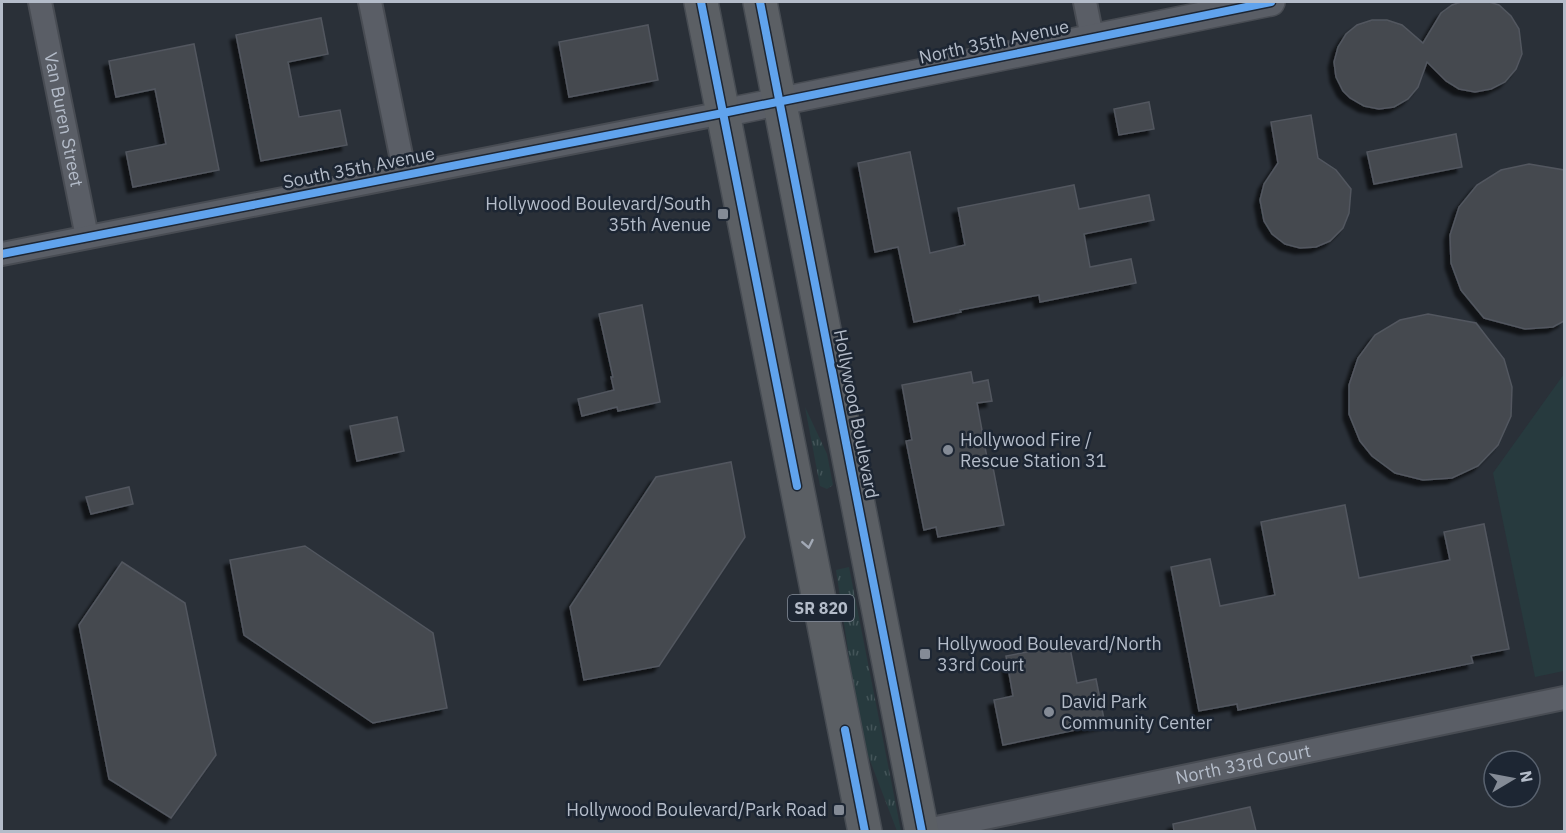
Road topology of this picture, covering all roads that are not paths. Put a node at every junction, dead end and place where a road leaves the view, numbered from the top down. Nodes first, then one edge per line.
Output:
1 (40, 2) edge
2 (370, 2) edge
3 (701, 2) edge
4 (760, 2) edge
5 (1085, 2) edge
6 (1271, 2) edge
7 (1092, 37) junction
8 (780, 101) junction
9 (723, 113) junction
10 (405, 175) junction
11 (87, 237) junction
12 (2, 254) edge
13 (1564, 698) edge
14 (865, 831) edge
15 (922, 831) edge

1 - 11 street, Van Buren Street
2 - 10 street
3 - 9 highway, SR 820
4 - 8 highway, Hollywood Boulevard / SR 820
5 - 7 street
6 - 7 street, North 35th Avenue
7 - 8 street, North 35th Avenue
8 - 9 street, North 35th Avenue
8 - 15 highway, Hollywood Boulevard / SR 820
9 - 10 street, South 35th Avenue
9 -> 14 highway, SR 820
10 - 11 street, South 35th Avenue
11 - 12 street, South 35th Avenue
13 - 15 street, North 33rd Court

